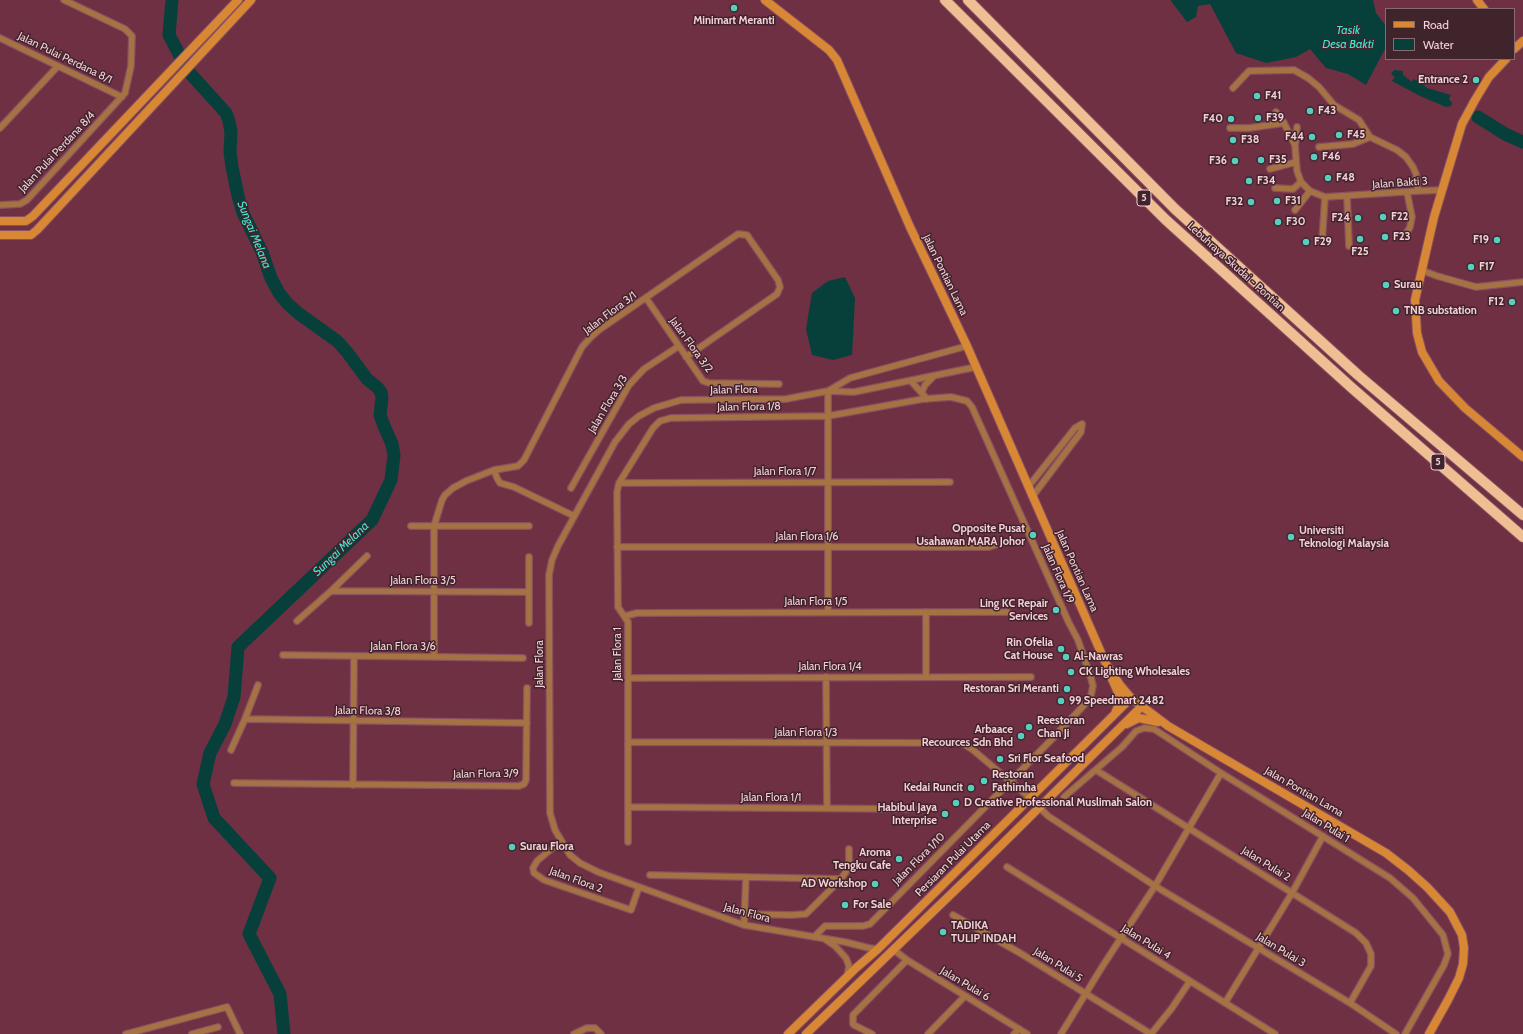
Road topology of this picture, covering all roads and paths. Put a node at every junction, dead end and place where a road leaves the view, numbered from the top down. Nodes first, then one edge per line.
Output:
1 (64, 0) edge
2 (238, 0) edge
3 (251, 0) edge
4 (765, 0) edge
5 (945, 0) edge
6 (968, 0) edge
7 (1477, 0) edge
8 (1483, 8) edge
9 (0, 38) edge
10 (1523, 40) edge
11 (1515, 48) edge
12 (1505, 60) edge
13 (58, 66) junction
14 (1233, 88) dead end
15 (122, 97) junction
16 (1276, 112) dead end
17 (1284, 123) junction
18 (1297, 127) dead end
19 (0, 128) edge
20 (1230, 128) dead end
21 (1370, 137) junction
22 (1295, 146) junction
23 (1319, 147) dead end
24 (1296, 162) junction
25 (1270, 169) dead end
26 (1301, 182) junction
27 (1276, 188) dead end
28 (1442, 190) junction
29 (1310, 191) junction
30 (1418, 191) junction
31 (1407, 192) junction
32 (1347, 196) junction
33 (1325, 197) junction
34 (0, 205) edge
35 (1295, 210) dead end
36 (0, 221) edge
37 (1406, 234) dead end
38 (0, 236) edge
39 (1322, 242) dead end
40 (1349, 246) dead end
41 (1421, 270) junction
42 (1523, 282) edge
43 (646, 298) junction
44 (679, 346) junction
45 (967, 346) junction
46 (686, 357) junction
47 (976, 367) junction
48 (935, 376) junction
49 (911, 381) junction
50 (779, 384) dead end
51 (828, 391) junction
52 (922, 392) junction
53 (927, 399) junction
54 (828, 416) junction
55 (671, 418) joint
56 (1523, 457) edge
57 (494, 470) junction
58 (828, 482) junction
59 (950, 482) dead end
60 (619, 483) junction
61 (1028, 487) junction
62 (571, 488) dead end
63 (1032, 497) junction
64 (1523, 514) edge
65 (574, 516) junction
66 (411, 526) dead end
67 (434, 526) junction
68 (529, 526) dead end
69 (1523, 537) edge
70 (995, 545) dead end
71 (617, 546) junction
72 (828, 546) junction
73 (367, 556) dead end
74 (529, 557) dead end
75 (331, 591) junction
76 (435, 592) junction
77 (529, 592) junction
78 (828, 612) junction
79 (926, 612) junction
80 (1007, 612) dead end
81 (625, 616) junction
82 (297, 621) dead end
83 (529, 623) dead end
84 (283, 655) dead end
85 (354, 656) junction
86 (434, 656) junction
87 (523, 658) dead end
88 (1106, 664) junction
89 (826, 677) junction
90 (926, 677) junction
91 (1031, 677) dead end
92 (628, 678) junction
93 (258, 685) dead end
94 (527, 688) dead end
95 (1131, 698) junction
96 (1141, 706) junction
97 (245, 719) junction
98 (1111, 719) junction
99 (354, 720) junction
100 (527, 723) junction
101 (1168, 726) junction
102 (1116, 730) junction
103 (628, 742) junction
104 (826, 743) junction
105 (231, 750) dead end
106 (1096, 770) junction
107 (1221, 773) junction
108 (1010, 781) junction
109 (234, 783) dead end
110 (353, 785) junction
111 (1064, 797) dead end
112 (1030, 798) junction
113 (1039, 807) junction
114 (628, 808) junction
115 (827, 808) junction
116 (913, 809) dead end
117 (1189, 828) junction
118 (1323, 836) junction
119 (561, 841) junction
120 (628, 842) dead end
121 (849, 849) dead end
122 (1007, 867) dead end
123 (650, 875) dead end
124 (746, 877) junction
125 (841, 879) junction
126 (1155, 886) junction
127 (639, 887) junction
128 (1292, 893) junction
129 (745, 914) junction
130 (953, 915) dead end
131 (744, 925) junction
132 (814, 937) junction
133 (1120, 938) junction
134 (825, 939) junction
135 (1259, 948) junction
136 (878, 949) junction
137 (894, 950) junction
138 (907, 960) junction
139 (847, 978) junction
140 (1190, 981) junction
141 (1086, 994) junction
142 (965, 996) junction
143 (1225, 1003) junction
144 (1350, 1003) junction
145 (218, 1027) dead end
146 (1019, 1029) junction
147 (584, 1032) edge
148 (126, 1034) edge
149 (192, 1034) edge
150 (240, 1034) edge
151 (574, 1034) edge
152 (601, 1034) edge
153 (788, 1034) edge
154 (806, 1034) edge
155 (872, 1034) edge
156 (928, 1034) edge
157 (1014, 1034) edge
158 (1027, 1034) edge
159 (1061, 1034) edge
160 (1151, 1034) edge
161 (1275, 1034) edge
162 (1396, 1034) edge
163 (1405, 1034) edge
164 (1429, 1034) edge

1 - 15 street
2 - 36 street
3 - 38 street
4 - 45 street, Jalan Pontian Lama
5 - 69 highway, Lebuhraya Skudai - Pontian / 5
6 - 64 highway, Lebuhraya Skudai - Pontian / 5
7 - 8 street
9 - 13 street, Jalan Pulai Perdana 8/1
10 - 11 street
12 - 28 street
13 - 15 street, Jalan Pulai Perdana 8/1
13 - 19 street
14 - 21 street
15 - 34 street, Jalan Pulai Perdana 8/4
16 - 17 street
17 - 20 street
17 - 22 street
18 - 22 street
21 - 23 street
21 - 30 street
22 - 24 street
24 - 25 street
24 - 26 street
26 - 27 street
26 - 29 street, Jalan Bakti 3
28 - 30 street, Jalan Bakti 3
28 - 41 street
29 - 33 street, Jalan Bakti 3
29 - 35 street
30 - 31 street, Jalan Bakti 3
31 - 32 street, Jalan Bakti 3
31 - 37 street
32 - 33 street, Jalan Bakti 3
32 - 40 street
33 - 39 street
41 - 42 street
41 - 56 street
43 - 44 street, Jalan Flora 3/2
43 - 46 street, Jalan Flora 3/1
43 - 57 street, Jalan Flora 3/1
44 - 46 street, Jalan Flora 3/2
44 - 62 street, Jalan Flora 3/3
45 - 47 street, Jalan Pontian Lama
45 - 51 street, Jalan Flora
46 - 50 street, Jalan Flora 3/2
47 - 48 street, Jalan Flora
47 - 61 street, Jalan Pontian Lama
48 - 49 street, Jalan Flora
48 - 52 street
49 - 51 street, Jalan Flora
49 - 52 street
51 - 54 street
51 - 65 street, Jalan Flora
52 - 53 street
53 - 54 street, Jalan Flora 1/9
53 - 108 street, Jalan Flora 1/9
54 - 55 street, Jalan Flora 1/8
54 - 58 street
55 - 60 street, Jalan Flora 1
57 - 65 street
57 - 67 street, Jalan Flora 3/1
58 - 59 street, Jalan Flora 1/7
58 - 60 street, Jalan Flora 1/7
58 - 72 street
60 - 71 street, Jalan Flora 1
61 - 63 street, Jalan Pontian Lama
61 - 63 street
63 - 88 street, Jalan Pontian Lama
65 - 119 street, Jalan Flora
66 - 67 street
67 - 68 street
67 - 76 street, Jalan Flora 3/1
70 - 72 street, Jalan Flora 1/6
71 - 72 street, Jalan Flora 1/6
71 - 81 street, Jalan Flora 1
72 - 78 street
73 - 75 street
74 - 77 street
75 - 76 street, Jalan Flora 3/5
75 - 82 street
76 - 77 street, Jalan Flora 3/5
76 - 86 street, Jalan Flora 3/1
77 - 83 street
78 - 79 street, Jalan Flora 1/5
78 - 81 street, Jalan Flora 1/5
79 - 80 street, Jalan Flora 1/5
79 - 90 street
81 - 92 street, Jalan Flora 1
84 - 85 street, Jalan Flora 3/6
85 - 86 street, Jalan Flora 3/6
85 - 99 street
86 - 87 street, Jalan Flora 3/6
88 - 95 street, Jalan Pontian Lama
88 - 98 street
89 - 90 street, Jalan Flora 1/4
89 - 92 street, Jalan Flora 1/4
89 - 104 street
90 - 91 street, Jalan Flora 1/4
92 - 103 street, Jalan Flora 1
93 - 97 street
94 - 100 street, Jalan Flora 3/9
95 - 96 street, Jalan Pontian Lama
95 - 98 street, Persiaran Pulai Utama
96 - 101 street, Jalan Pontian Lama
96 - 102 street, Persiaran Pulai Utama
97 - 99 street, Jalan Flora 3/8
97 - 105 street
98 - 112 street, Persiaran Pulai Utama
99 - 100 street, Jalan Flora 3/8
99 - 110 street
100 - 110 street, Jalan Flora 3/9
101 - 102 street
101 - 164 street, Jalan Pontian Lama
102 - 113 street, Persiaran Pulai Utama
103 - 104 street, Jalan Flora 1/3
103 - 114 street, Jalan Flora 1
104 - 108 street, Jalan Flora 1/3
104 - 115 street
106 - 107 street, Jalan Pulai 1
106 - 111 street, Jalan Pulai 1
106 - 117 street, Jalan Pulai 2
107 - 117 street
107 - 118 street, Jalan Pulai 1
108 - 112 street, Jalan Flora 1/3
108 - 132 street, Jalan Flora 1/10
109 - 110 street, Jalan Flora 3/9
112 - 113 street
112 - 136 street, Persiaran Pulai Utama
113 - 126 street, Jalan Pulai 3
113 - 137 street, Persiaran Pulai Utama
114 - 115 street, Jalan Flora 1/1
114 - 120 street, Jalan Flora 1
115 - 116 street, Jalan Flora 1/1
117 - 126 street
117 - 128 street, Jalan Pulai 2
118 - 128 street
118 - 163 street, Jalan Pulai 1
119 - 127 street, Jalan Flora
119 - 127 street, Jalan Flora 2
121 - 125 street
122 - 133 street, Jalan Pulai 4
123 - 124 street
124 - 125 street
124 - 129 street
125 - 129 street
126 - 133 street
126 - 135 street, Jalan Pulai 3
127 - 131 street, Jalan Flora
128 - 135 street
128 - 144 street, Jalan Pulai 2
129 - 131 street
130 - 141 street, Jalan Pulai 5
131 - 132 street, Jalan Flora
132 - 134 street, Jalan Flora
133 - 140 street, Jalan Pulai 4
133 - 141 street
134 - 136 street, Jalan Flora
134 - 139 street, Jalan Flora
135 - 143 street
135 - 144 street, Jalan Pulai 3
136 - 139 street, Persiaran Pulai Utama
137 - 138 street, Jalan Pulai 6
137 - 154 street, Persiaran Pulai Utama
138 - 142 street, Jalan Pulai 6
138 - 155 street
139 - 153 street, Persiaran Pulai Utama
140 - 143 street, Jalan Pulai 4
140 - 160 street
141 - 159 street
141 - 160 street, Jalan Pulai 5
142 - 146 street, Jalan Pulai 6
142 - 156 street
143 - 161 street, Jalan Pulai 4
144 - 162 street, Jalan Pulai 3
145 - 149 street
146 - 157 street
146 - 158 street, Jalan Pulai 6
147 - 151 street
147 - 152 street
148 - 150 street

